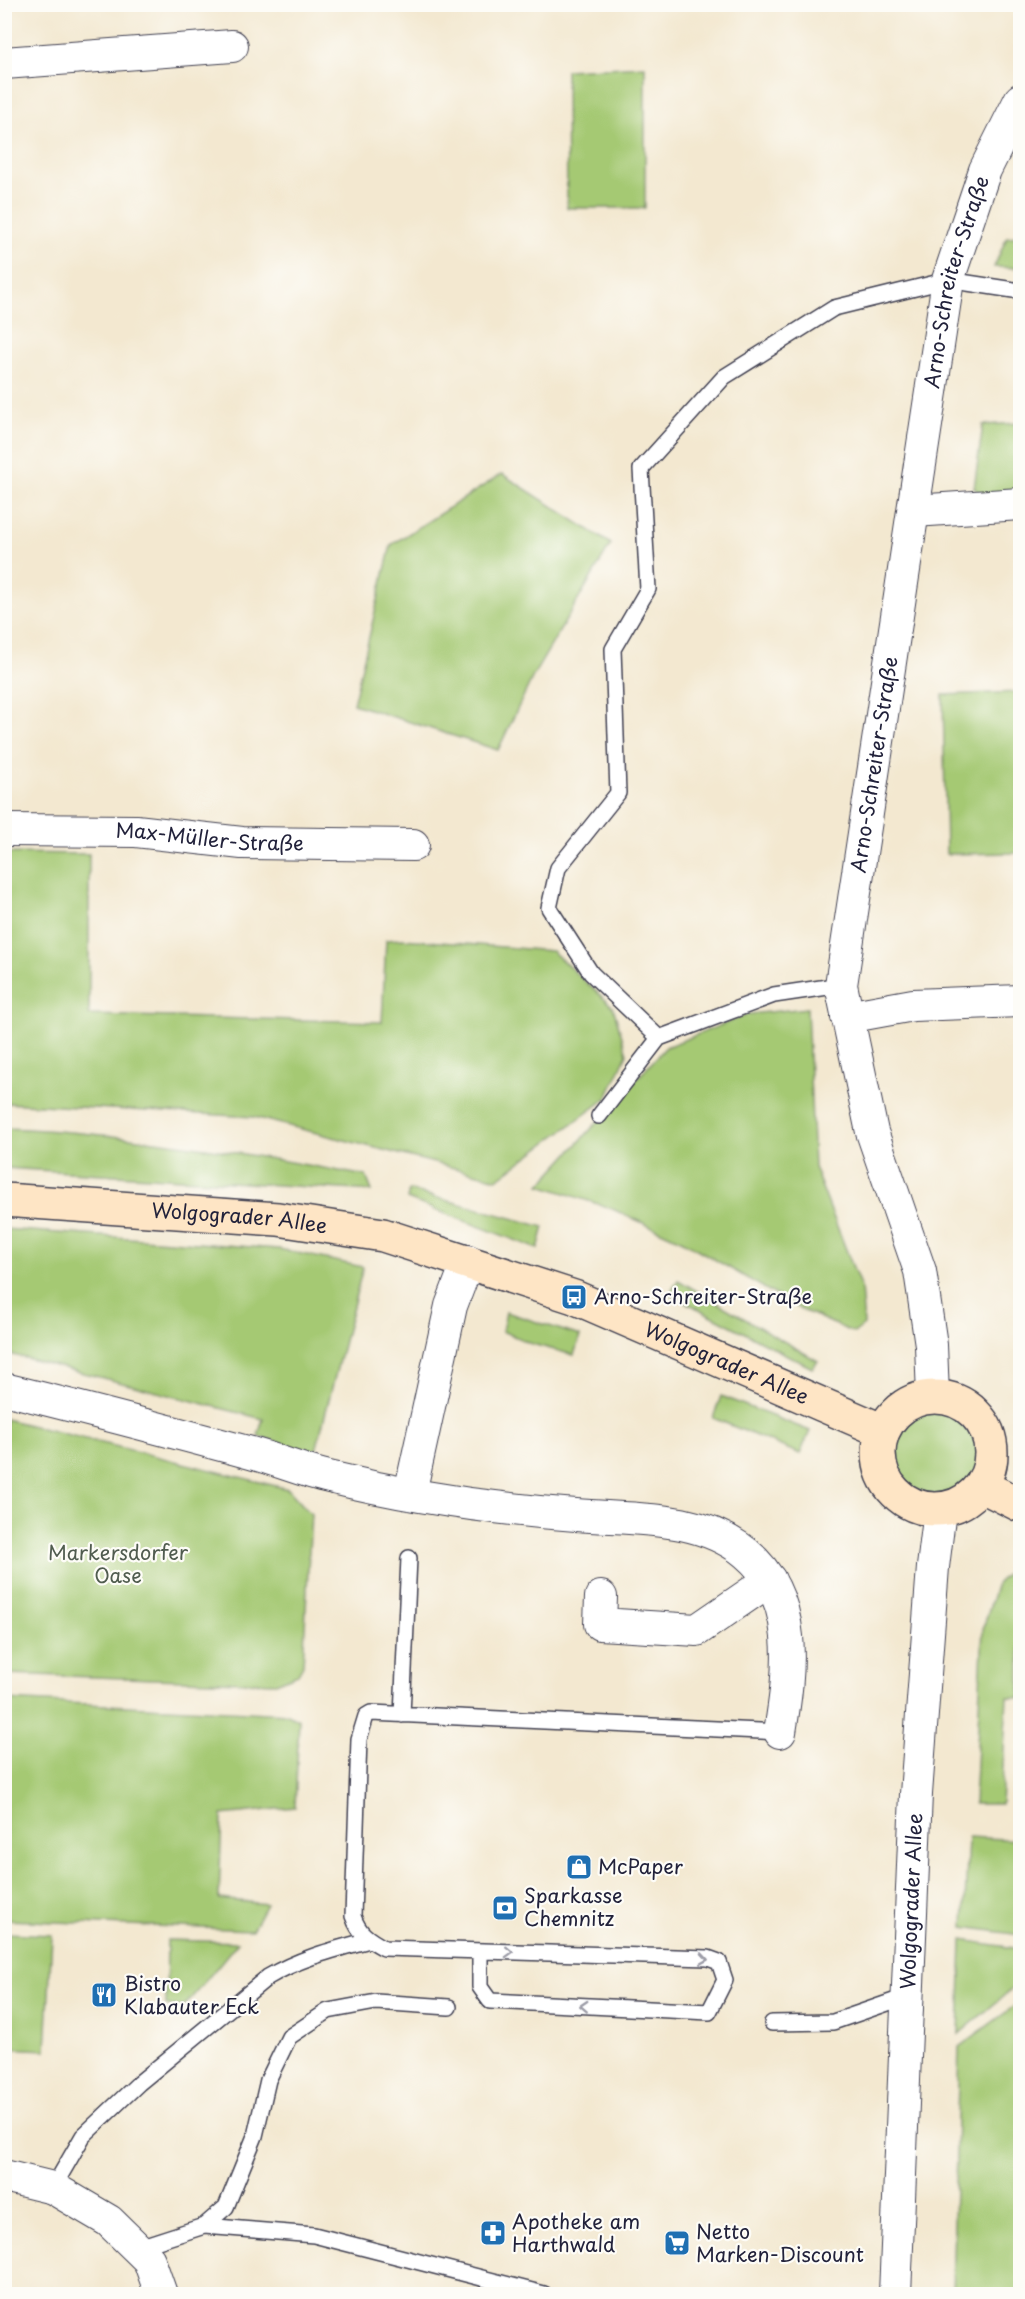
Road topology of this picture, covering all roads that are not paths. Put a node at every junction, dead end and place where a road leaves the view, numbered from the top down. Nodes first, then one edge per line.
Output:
1 (232, 46) dead end
2 (4, 63) edge
3 (1020, 100) edge
4 (948, 280) junction
5 (1020, 291) edge
6 (1020, 504) edge
7 (914, 511) junction
8 (4, 830) edge
9 (413, 845) dead end
10 (841, 985) junction
11 (1020, 1001) edge
12 (847, 1017) junction
13 (659, 1038) junction
14 (599, 1116) dead end
15 (4, 1200) edge
16 (468, 1261) junction
17 (4, 1389) edge
18 (933, 1396) junction
19 (883, 1431) junction
20 (982, 1486) junction
21 (410, 1493) junction
22 (1020, 1505) edge
23 (940, 1510) junction
24 (409, 1558) dead end
25 (770, 1580) junction
26 (601, 1597) dead end
27 (402, 1715) junction
28 (780, 1732) joint
29 (369, 1940) junction
30 (480, 1951) junction
31 (908, 1996) junction
32 (449, 2007) dead end
33 (772, 2023) dead end
34 (4, 2176) edge
35 (53, 2188) junction
36 (204, 2226) junction
37 (136, 2248) junction
38 (544, 2294) edge
39 (161, 2295) edge
40 (895, 2295) edge

1 - 2 street
3 - 4 street, Arno-Schreiter-Straße
4 - 5 lane
4 - 7 street, Arno-Schreiter-Straße
4 - 13 lane
6 - 7 street
7 - 10 street, Arno-Schreiter-Straße
8 - 9 street, Max-Müller-Straße
10 - 12 street, Arno-Schreiter-Straße
10 - 13 lane
11 - 12 street
12 - 18 street, Arno-Schreiter-Straße
13 - 14 lane
15 - 16 main road, Wolgograder Allee
16 - 19 main road, Wolgograder Allee
16 - 21 street
17 - 21 street
18 - 19 main road
18 - 20 main road
19 - 23 main road
20 - 22 main road
20 - 23 main road
21 - 25 street
23 - 31 street, Wolgograder Allee
24 - 27 lane
25 - 26 street
25 - 28 street
27 - 28 lane
27 - 29 lane
29 - 30 lane
29 - 35 lane
30 -> 30 lane
31 - 33 lane
31 - 40 street, Wolgograder Allee
32 - 36 lane
34 - 35 street
35 - 37 street
36 - 37 lane
36 - 38 lane
37 - 39 street

